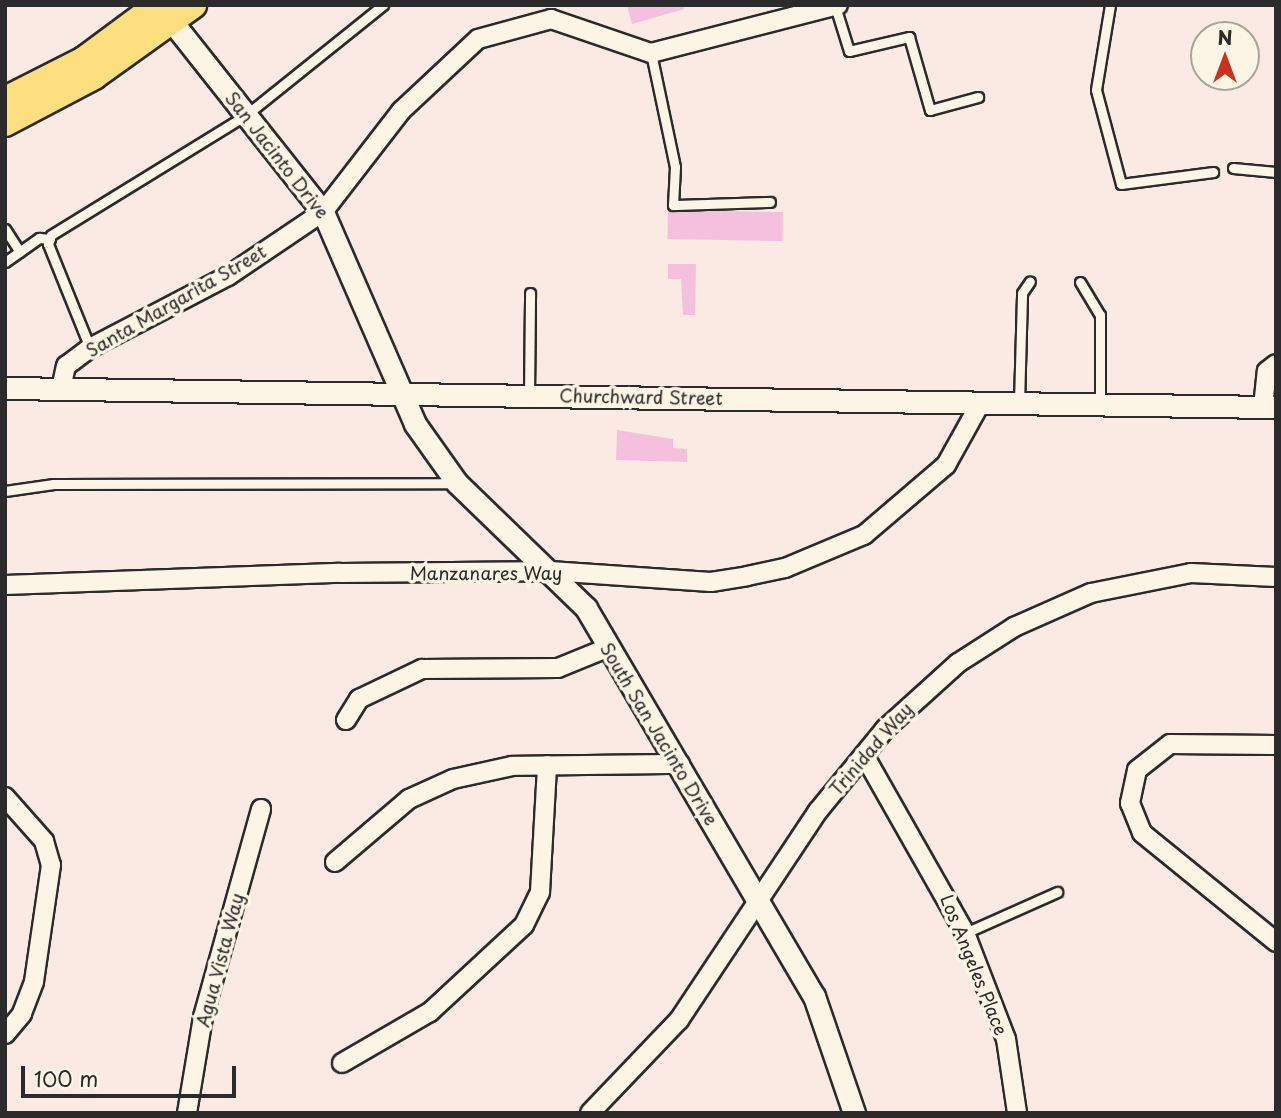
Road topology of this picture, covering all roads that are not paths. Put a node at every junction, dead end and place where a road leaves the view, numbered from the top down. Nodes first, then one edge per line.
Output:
1 (193, 5) edge
2 (383, 5) edge
3 (1110, 5) edge
4 (837, 6) edge
5 (163, 11) edge
6 (551, 12) edge
7 (652, 53) junction
8 (978, 97) dead end
9 (5, 100) edge
10 (246, 115) junction
11 (5, 123) edge
12 (1233, 168) dead end
13 (1213, 172) dead end
14 (1276, 172) edge
15 (770, 202) dead end
16 (323, 212) junction
17 (5, 229) edge
18 (50, 239) junction
19 (20, 252) junction
20 (5, 262) edge
21 (1030, 281) dead end
22 (1080, 282) dead end
23 (530, 293) dead end
24 (90, 348) junction
25 (1276, 363) edge
26 (5, 388) edge
27 (61, 388) junction
28 (405, 394) junction
29 (529, 396) junction
30 (980, 404) junction
31 (1019, 405) junction
32 (1100, 406) junction
33 (1269, 407) edge
34 (457, 483) junction
35 (5, 491) edge
36 (550, 571) junction
37 (1276, 577) edge
38 (5, 585) edge
39 (607, 648) junction
40 (346, 720) dead end
41 (1276, 745) edge
42 (864, 755) junction
43 (680, 764) junction
44 (547, 765) junction
45 (5, 797) edge
46 (261, 809) dead end
47 (335, 862) dead end
48 (1057, 892) dead end
49 (758, 904) junction
50 (965, 933) junction
51 (1276, 942) edge
52 (5, 1034) edge
53 (342, 1063) dead end
54 (187, 1113) edge
55 (590, 1113) edge
56 (854, 1113) edge
57 (1017, 1113) edge

1 - 5 main road
2 - 10 lane
3 - 13 lane
4 - 7 street
4 - 8 lane
5 - 9 main road
5 - 10 street, San Jacinto Drive
5 - 11 main road
6 - 7 street, Santa Margarita Street
6 - 16 street, Santa Margarita Street
7 - 15 lane
10 - 16 street, San Jacinto Drive
10 - 18 lane
12 - 14 lane
16 - 24 street, Santa Margarita Street
16 - 28 street, San Jacinto Drive
17 - 19 lane
18 - 19 lane
18 - 24 lane
19 - 20 lane
21 - 31 lane
22 - 32 lane
23 - 29 lane
24 - 27 street, Santa Margarita Street
25 - 33 street
26 - 27 street, Churchward Street
27 - 28 street, Churchward Street
28 - 29 street, Churchward Street
28 - 34 street, South San Jacinto Drive
29 - 30 street, Churchward Street
30 - 31 street, Churchward Street
30 - 36 street, Manzanares Way
31 - 32 street, Churchward Street
32 - 33 street, Churchward Street
34 - 35 lane
34 - 36 street, South San Jacinto Drive
36 - 38 street, Manzanares Way
36 - 39 street, South San Jacinto Drive
37 - 42 street, Trinidad Way
39 - 40 street
39 - 43 street, South San Jacinto Drive
41 - 51 street
42 - 49 street, Trinidad Way
42 - 50 street, Los Angeles Place
43 - 44 street
43 - 49 street, South San Jacinto Drive
44 - 47 street
44 - 53 street
45 - 52 street
46 - 54 street, Agua Vista Way
48 - 50 lane
49 - 55 street, Trinidad Way
49 - 56 street, South San Jacinto Drive
50 - 57 street, Los Angeles Place

